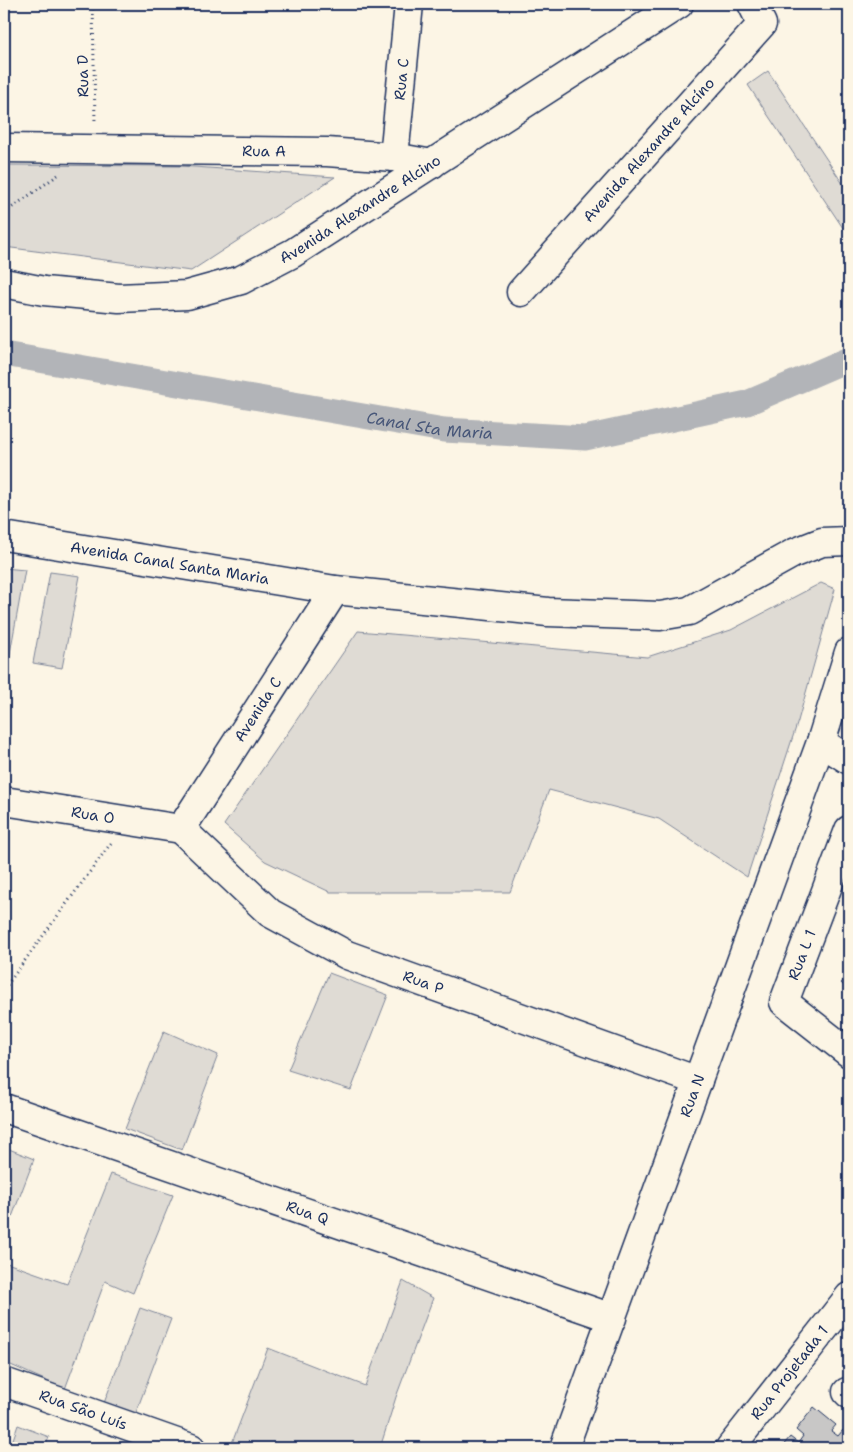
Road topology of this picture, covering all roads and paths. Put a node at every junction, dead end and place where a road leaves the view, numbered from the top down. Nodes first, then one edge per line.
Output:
1 (93, 4) edge
2 (409, 4) edge
3 (679, 4) edge
4 (752, 4) edge
5 (4, 148) edge
6 (95, 148) junction
7 (394, 157) junction
8 (432, 164) junction
9 (4, 213) edge
10 (4, 284) edge
11 (522, 292) dead end
12 (4, 536) edge
13 (849, 541) edge
14 (334, 590) junction
15 (849, 652) edge
16 (820, 742) junction
17 (849, 760) edge
18 (4, 801) edge
19 (128, 820) junction
20 (181, 829) junction
21 (849, 830) edge
22 (4, 989) edge
23 (849, 1053) edge
24 (698, 1081) junction
25 (4, 1108) edge
26 (849, 1297) edge
27 (612, 1318) junction
28 (4, 1382) edge
29 (191, 1448) edge
30 (564, 1448) edge
31 (730, 1448) edge

1 - 6 path, Rua D
2 - 7 street, Rua C
3 - 8 street, Avenida Alexandre Alcino
4 - 11 street, Avenida Alexandre Alcíno
5 - 6 street, Rua A
6 - 7 street, Rua A
6 - 9 path
7 - 8 street, Rua A
8 - 10 street, Avenida Alexandre Alcino
12 - 14 street, Avenida Canal Santa Maria
13 - 14 street, Avenida Canal Santa Maria
14 - 20 street, Avenida C
15 - 16 street, Rua N
16 - 17 street
16 - 24 street, Rua N
18 - 19 street, Rua O
19 - 20 street, Rua O
19 - 22 path
20 - 24 street, Rua P
21 - 23 street, Rua L 1
24 - 27 street, Rua N
25 - 27 street, Rua Q
26 - 31 street, Rua Projetada 1
27 - 30 street, Rua N
28 - 29 street, Rua São Luís

